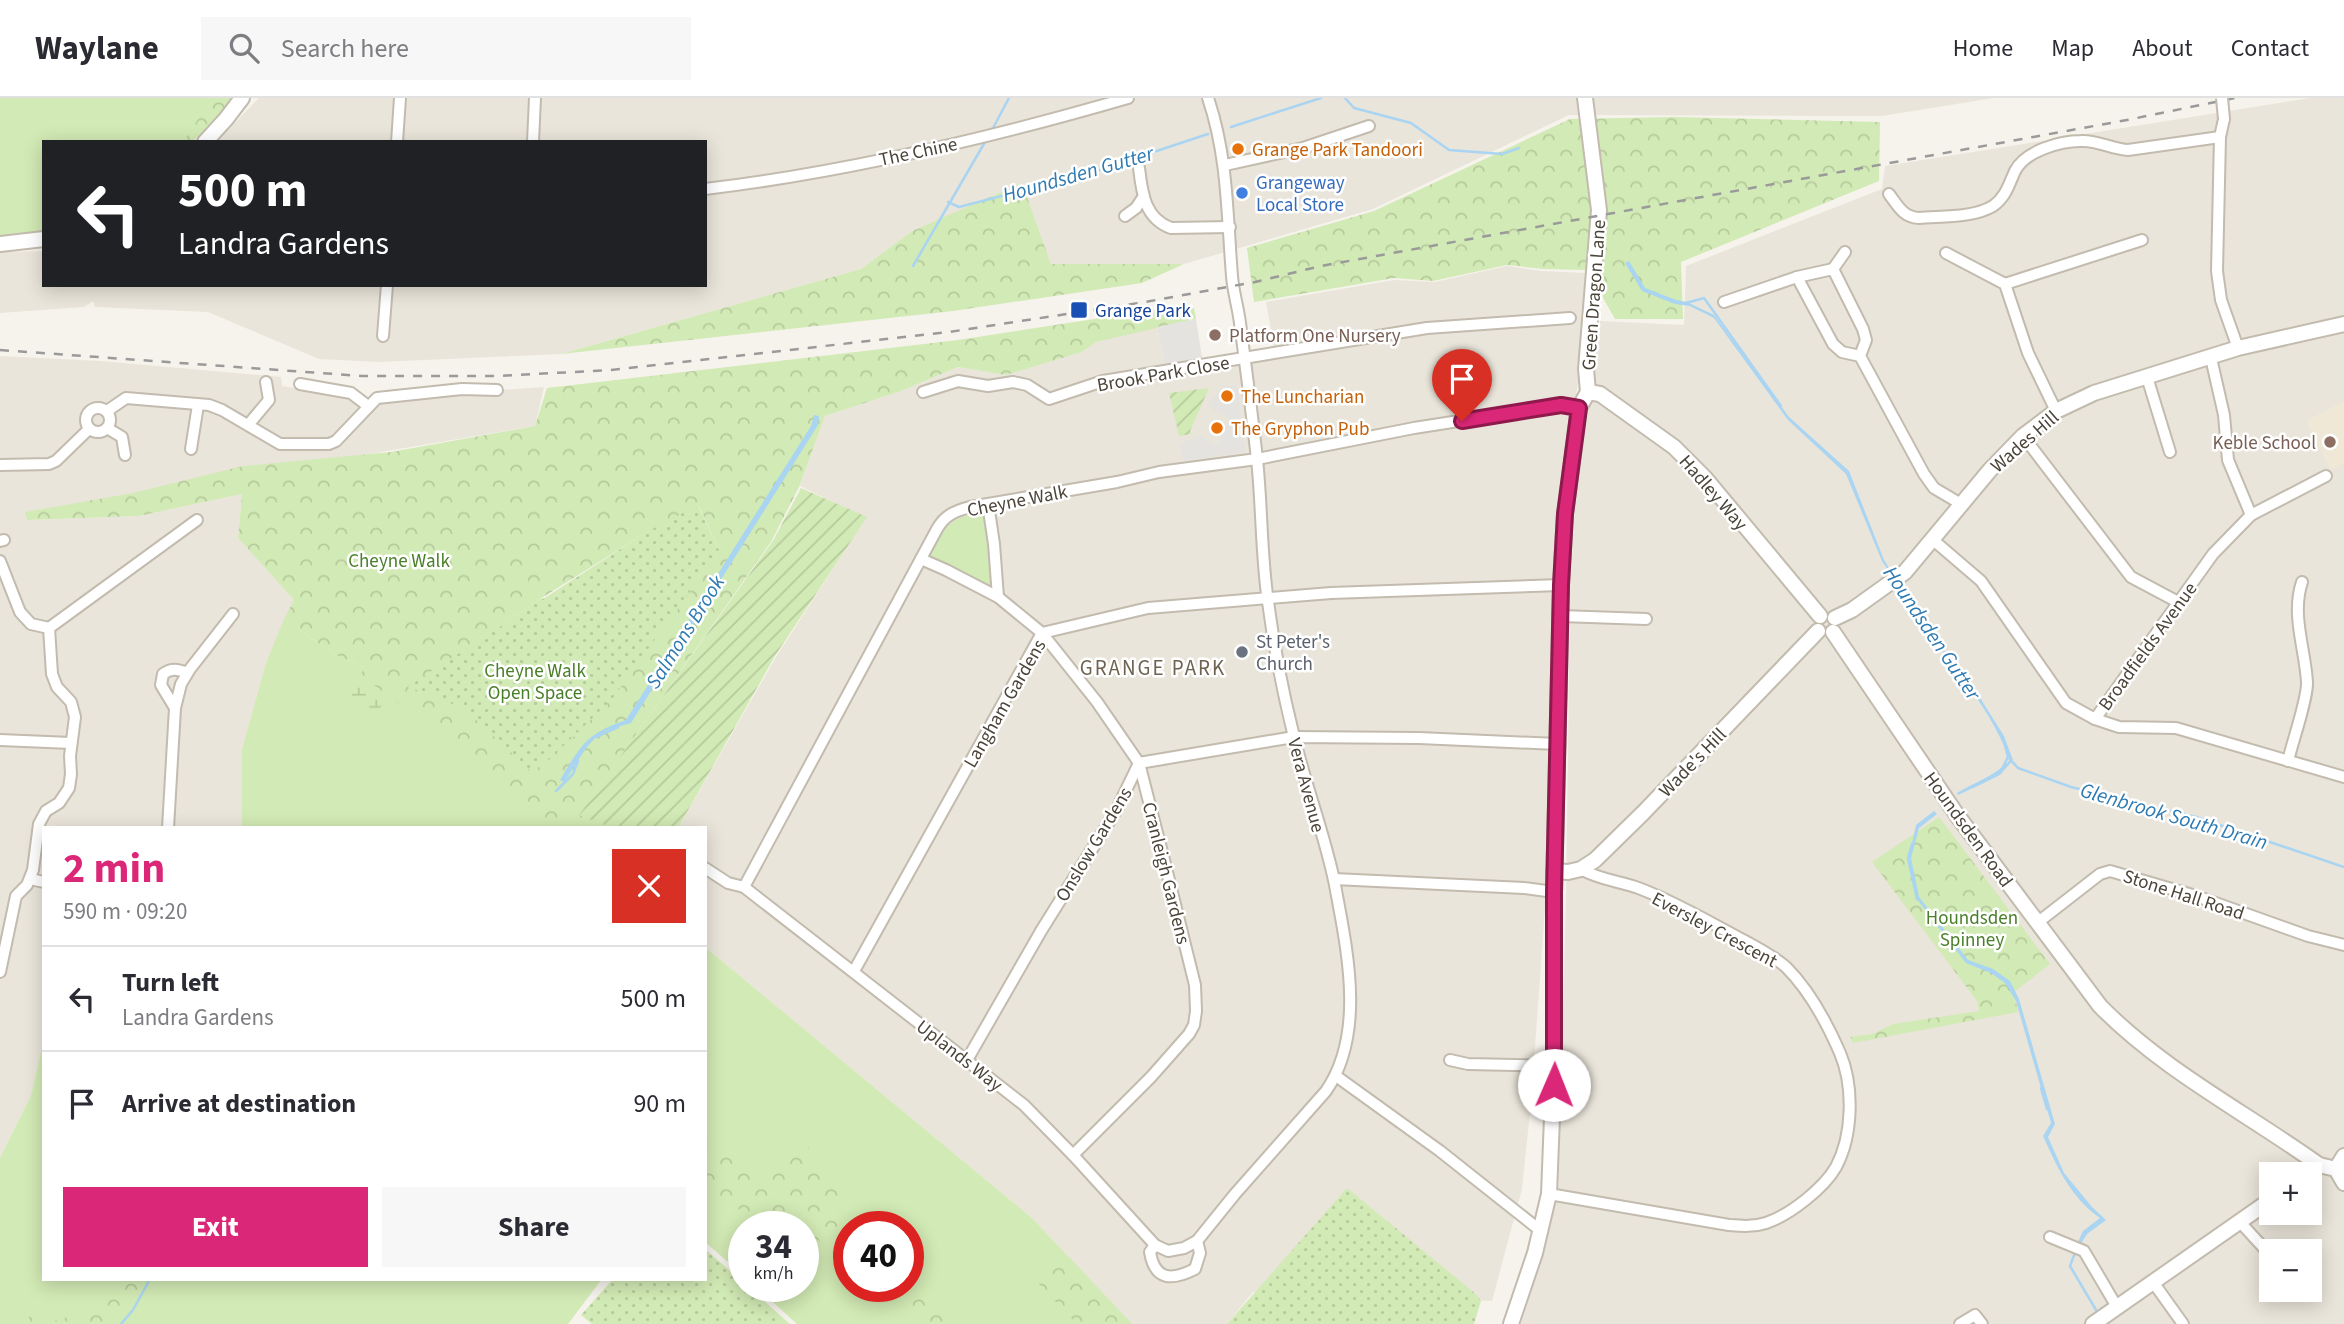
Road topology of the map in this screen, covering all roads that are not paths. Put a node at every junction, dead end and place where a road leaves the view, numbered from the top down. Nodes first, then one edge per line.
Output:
1 (242, 98) edge
2 (400, 98) edge
3 (534, 98) edge
4 (1128, 98) edge
5 (1208, 98) edge
6 (1585, 98) edge
7 (2222, 98) edge
8 (1369, 126) dead end
9 (2220, 137) junction
10 (207, 140) edge
11 (397, 140) edge
12 (533, 140) edge
13 (1225, 165) junction
14 (1139, 167) dead end
15 (707, 189) edge
16 (1889, 194) dead end
17 (1142, 199) junction
18 (1125, 216) dead end
19 (1230, 227) junction
20 (42, 239) edge
21 (2142, 240) dead end
22 (0, 244) edge
23 (1845, 252) dead end
24 (1946, 253) dead end
25 (1833, 269) junction
26 (1797, 277) junction
27 (2005, 284) junction
28 (387, 287) edge
29 (1724, 302) dead end
30 (1570, 318) dead end
31 (2344, 324) edge
32 (383, 336) dead end
33 (2238, 348) junction
34 (1860, 356) junction
35 (2211, 358) junction
36 (1243, 359) junction
37 (2147, 377) junction
38 (266, 382) dead end
39 (300, 384) dead end
40 (497, 390) dead end
41 (923, 392) dead end
42 (1588, 392) junction
43 (198, 404) junction
44 (368, 406) junction
45 (1579, 408) junction
46 (107, 411) junction
47 (2056, 411) junction
48 (248, 425) junction
49 (107, 428) junction
50 (89, 429) junction
51 (2023, 436) junction
52 (191, 449) dead end
53 (2170, 452) dead end
54 (125, 454) dead end
55 (1257, 459) junction
56 (0, 466) edge
57 (2326, 476) dead end
58 (988, 503) junction
59 (1961, 503) junction
60 (2251, 514) junction
61 (197, 520) dead end
62 (1932, 539) junction
63 (921, 559) junction
64 (0, 561) edge
65 (2302, 582) dead end
66 (1561, 585) junction
67 (998, 597) junction
68 (1267, 600) junction
69 (2178, 602) junction
70 (233, 614) dead end
71 (1561, 616) junction
72 (1646, 619) dead end
73 (1827, 624) junction
74 (49, 628) junction
75 (1042, 633) junction
76 (187, 673) junction
77 (175, 708) junction
78 (2095, 719) junction
79 (1294, 737) junction
80 (0, 740) edge
81 (72, 743) junction
82 (1557, 744) junction
83 (2288, 761) junction
84 (1139, 763) junction
85 (2344, 777) edge
86 (168, 826) edge
87 (707, 869) edge
88 (1581, 869) junction
89 (1554, 872) junction
90 (30, 879) junction
91 (1334, 879) junction
92 (42, 882) edge
93 (744, 887) junction
94 (1554, 892) junction
95 (2037, 923) junction
96 (2344, 946) edge
97 (854, 971) junction
98 (0, 972) edge
99 (967, 1060) junction
100 (1450, 1060) dead end
101 (1554, 1066) junction
102 (1336, 1076) junction
103 (1073, 1155) junction
104 (2344, 1156) edge
105 (2315, 1162) edge
106 (2322, 1166) edge
107 (2336, 1169) junction
108 (2344, 1183) edge
109 (1549, 1195) junction
110 (2259, 1208) edge
111 (2240, 1222) junction
112 (1541, 1231) junction
113 (2050, 1237) dead end
114 (1197, 1241) junction
115 (2259, 1243) edge
116 (1155, 1245) junction
117 (2153, 1282) junction
118 (2117, 1307) junction
119 (1511, 1324) edge
120 (1960, 1324) edge
121 (1982, 1324) edge
122 (2093, 1324) edge
123 (2183, 1324) edge

1 - 10 street
2 - 11 street
3 - 12 street
4 - 15 street, The Chine
5 - 13 street, Vera Avenue
6 - 42 street, Green Dragon Lane
7 - 9 street, bridge
8 - 13 street
9 - 16 street
9 - 33 street
13 - 19 street, Vera Avenue
14 - 17 street
17 - 18 street
17 - 19 street
19 - 36 street, Vera Avenue
20 - 22 street
21 - 27 street
23 - 25 street
24 - 27 street
25 - 26 street
25 - 34 street
26 - 29 street
26 - 34 street
27 - 47 street
28 - 32 street
30 - 36 street, Brook Park Close
31 - 33 street, Wades Hill
33 - 35 street, Wades Hill
34 - 59 street
35 - 37 street, Wades Hill
35 - 60 street
36 - 41 street, Brook Park Close
36 - 55 street, Vera Avenue
37 - 47 street, Wades Hill
37 - 53 street
38 - 48 street
39 - 44 street
40 - 44 street
42 - 45 street, Green Dragon Lane
42 - 73 street, Hadley Way
43 - 46 street
43 - 48 street
43 - 52 street
44 - 48 street
45 - 55 street, Cheyne Walk
45 - 66 street, Green Dragon Lane
46 - 49 street
46 - 50 street
47 - 51 street, Wades Hill
49 - 50 street
49 - 54 street
50 - 56 street
51 - 59 street, Wades Hill
51 - 69 street
55 - 58 street, Cheyne Walk
55 - 68 street, Vera Avenue
57 - 60 street, Broadfields Avenue
58 - 63 street, Cheyne Walk
58 - 67 street
59 - 62 street, Wades Hill
60 - 69 street, Broadfields Avenue
61 - 74 street
62 - 73 street, Wades Hill
62 - 78 street, Broadfields Avenue
63 - 67 street, Cranleigh Gardens
63 - 93 street, Cheyne Walk
64 - 74 street
65 - 83 street
66 - 68 street, Langham Gardens
66 - 71 street, Green Dragon Lane
67 - 75 street, Cranleigh Gardens
68 - 75 street, Langham Gardens
68 - 79 street, Vera Avenue
69 - 78 street, Broadfields Avenue
70 - 76 street
71 - 72 street
71 - 82 street, Green Dragon Lane
73 - 88 street, Wade's Hill
73 - 95 street, Houndsden Road
74 - 81 street
75 - 84 street, Cranleigh Gardens
75 - 97 street, Langham Gardens
76 - 77 street
76 - 77 street
77 - 86 street
78 - 83 street
79 - 82 street, Onslow Gardens
79 - 84 street, Onslow Gardens
79 - 91 street, Vera Avenue
80 - 81 street
81 - 90 street
82 - 89 street, Green Dragon Lane
83 - 85 street
84 - 99 street, Onslow Gardens
84 - 103 street, Cranleigh Gardens
87 - 93 street, Uplands Way
88 - 89 street
88 - 109 street, Eversley Crescent
89 - 94 street, Green Dragon Lane
90 - 92 street
90 - 98 street
91 - 94 street
91 - 102 street, Vera Avenue
93 - 97 street, Uplands Way
94 - 101 street, Green Dragon Lane
95 - 96 street, Stone Hall Road
95 - 105 street, Houndsden Road
97 - 99 street, Uplands Way
99 - 103 street, Uplands Way
100 - 101 street
101 - 109 street, Green Dragon Lane
102 - 112 street
102 - 114 street, Vera Avenue
103 - 116 street, Uplands Way
104 - 107 street
106 - 107 street
107 - 108 street
109 - 112 street, Green Dragon Lane
110 - 111 street
111 - 115 street
111 - 117 street
112 - 119 street, Green Dragon Lane
113 - 118 street
114 - 116 street
114 - 116 street, Uplands Way
117 - 118 street
117 - 123 street
118 - 122 street
120 - 121 street

